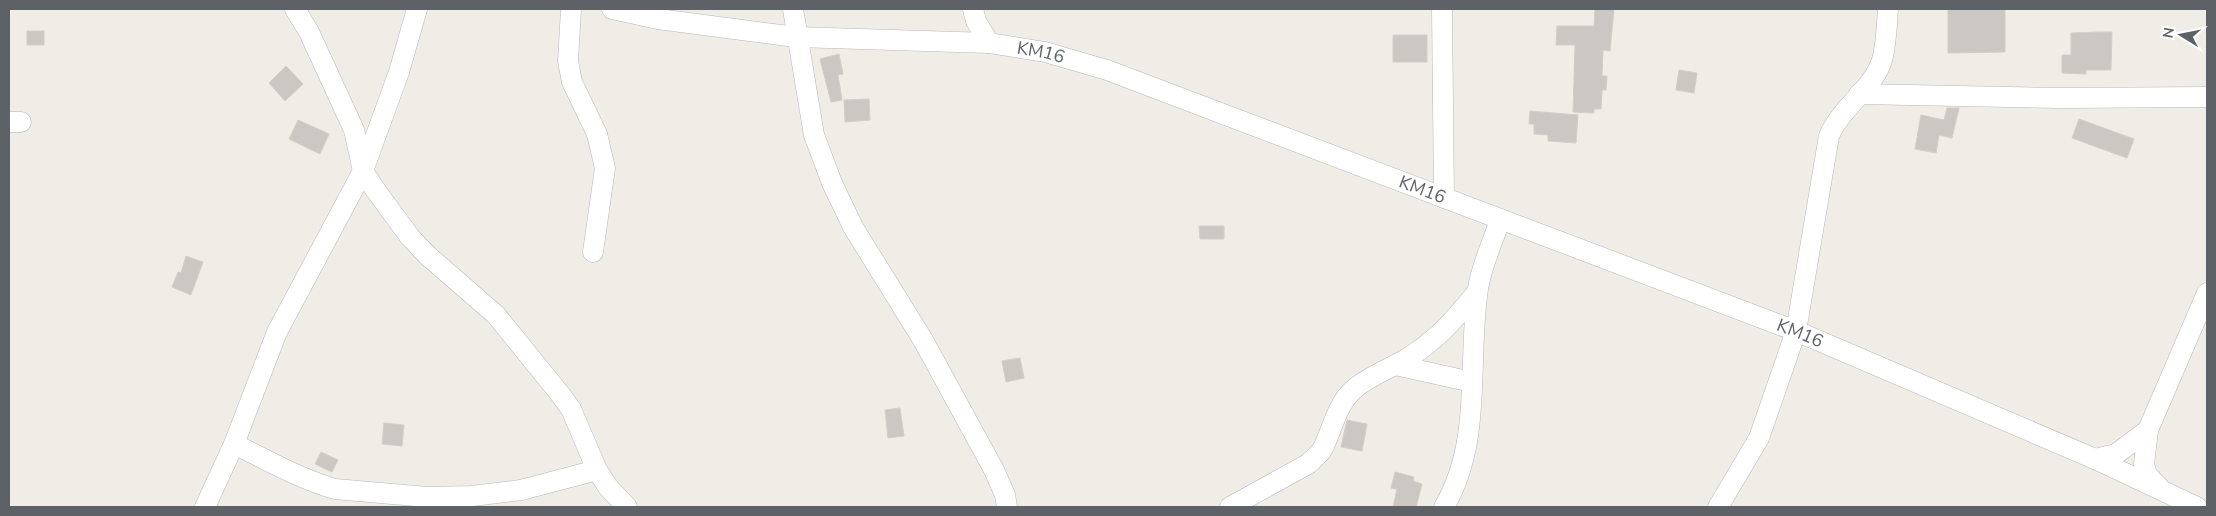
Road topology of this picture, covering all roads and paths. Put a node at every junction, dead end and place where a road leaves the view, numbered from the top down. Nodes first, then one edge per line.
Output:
1 (295, 9) edge
2 (417, 9) edge
3 (571, 9) edge
4 (612, 9) edge
5 (793, 9) edge
6 (974, 9) edge
7 (1442, 9) edge
8 (1888, 9) edge
9 (796, 37) junction
10 (989, 43) junction
11 (1858, 94) junction
12 (2207, 97) edge
13 (363, 171) junction
14 (1444, 198) junction
15 (1500, 220) junction
16 (593, 252) dead end
17 (1477, 292) junction
18 (2207, 293) edge
19 (1796, 331) junction
20 (1395, 365) junction
21 (1472, 382) junction
22 (2148, 430) junction
23 (234, 444) junction
24 (2095, 459) junction
25 (597, 470) junction
26 (2162, 490) junction
27 (205, 507) edge
28 (627, 507) edge
29 (1007, 507) edge
30 (1230, 507) edge
31 (1444, 507) edge
32 (1718, 507) edge
33 (2195, 507) edge

1 - 13 street
2 - 13 street
3 - 16 street
4 - 9 street, KM16
5 - 9 street
6 - 10 street
7 - 14 street
8 - 11 street
9 - 10 street, KM16
9 - 29 street
10 - 14 street, KM16
11 - 12 street
11 - 19 street
13 - 23 street
13 - 25 street
14 - 15 street, KM16
15 - 17 street
15 - 19 street, KM16
17 - 20 street
17 - 21 street
18 - 22 street
19 - 24 street, KM16
19 - 32 street
20 - 21 street
20 - 30 street
21 - 31 street
22 - 24 street
22 - 26 street
23 - 25 street
23 - 27 street
24 - 26 street, KM16
25 - 28 street
26 - 33 street, KM16

